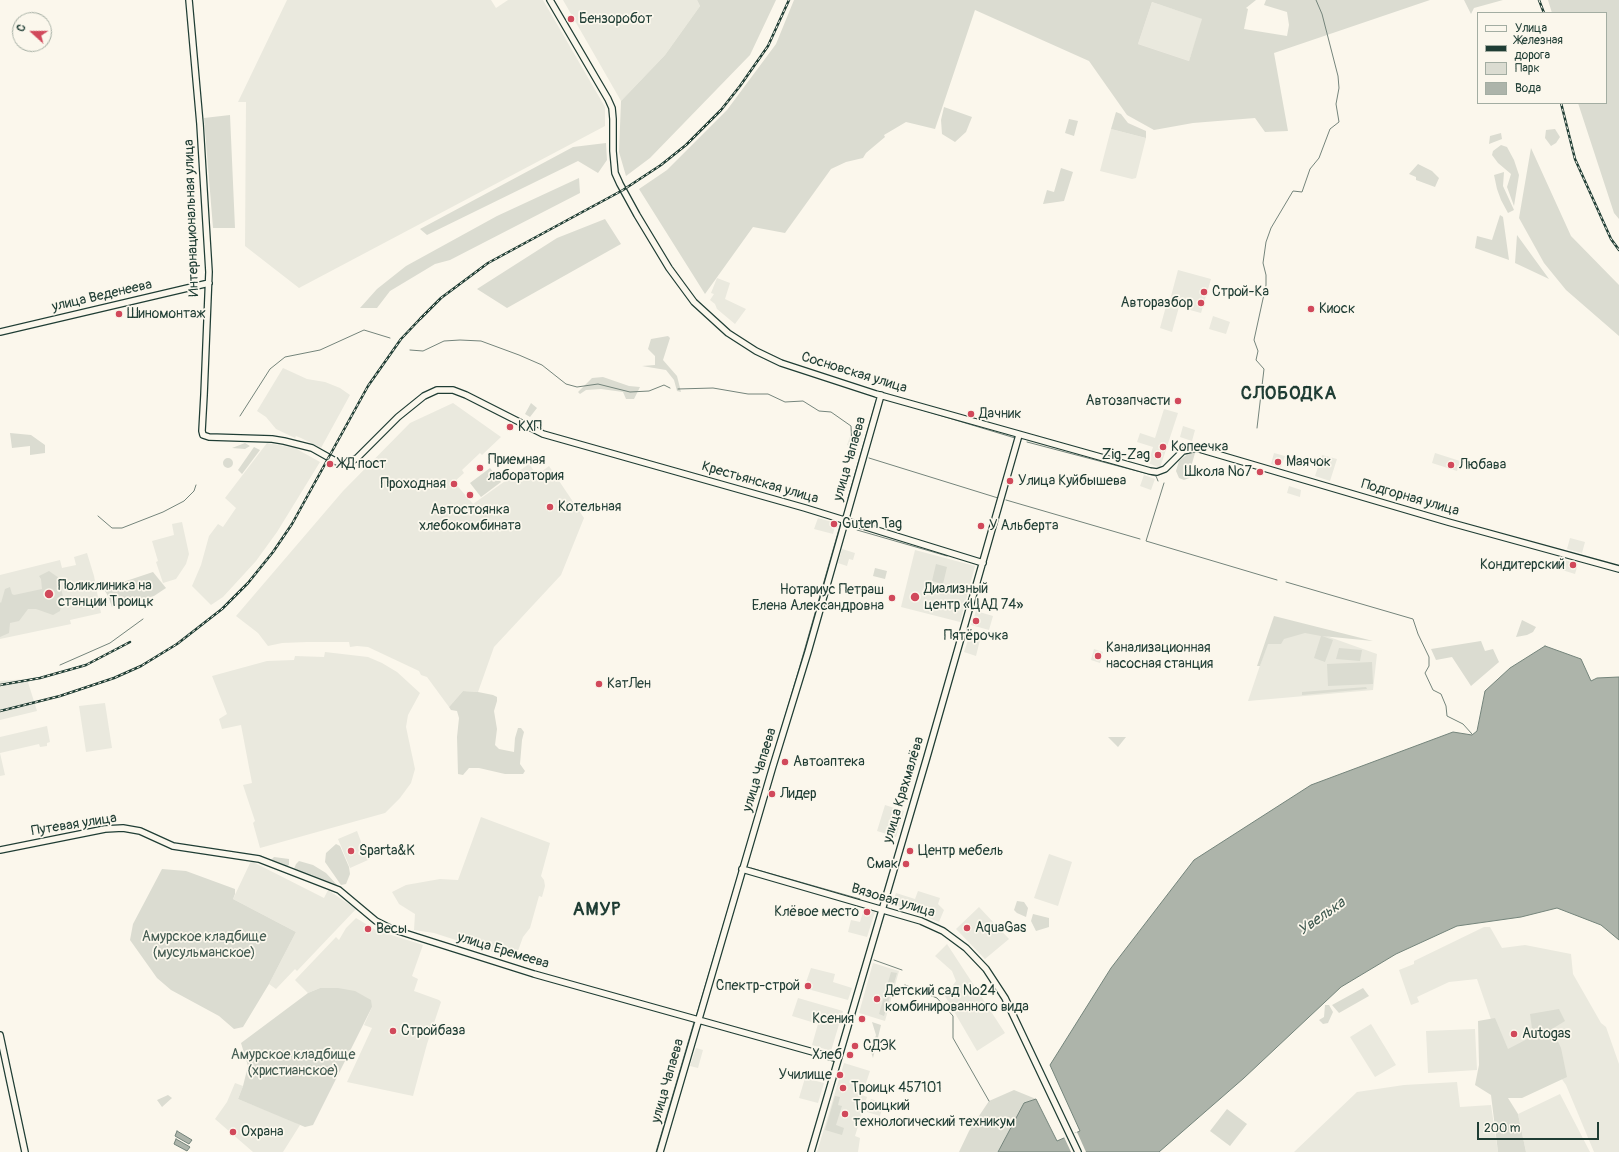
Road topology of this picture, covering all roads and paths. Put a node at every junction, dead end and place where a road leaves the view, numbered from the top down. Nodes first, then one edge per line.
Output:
1 (189, 0) edge
2 (550, 0) edge
3 (209, 283) junction
4 (0, 332) edge
5 (881, 395) junction
6 (203, 435) joint
7 (1019, 435) junction
8 (1196, 448) joint
9 (845, 520) junction
10 (983, 563) junction
11 (1619, 569) edge
12 (173, 846) joint
13 (0, 850) edge
14 (742, 870) junction
15 (883, 909) junction
16 (698, 1020) junction
17 (0, 1035) edge
18 (838, 1058) junction
19 (26, 1152) edge
20 (660, 1152) edge
21 (811, 1152) edge
22 (1078, 1152) edge

1 - 3 street, Интернациональная улица
2 - 5 street, Сосновская улица
3 - 4 street, улица Веденеева
3 - 6 street, Интернациональная улица
5 - 7 street, Сосновская улица
5 - 9 street, улица Чапаева
6 - 9 street, Крестьянская улица
7 - 8 street, Сосновская улица
7 - 10 street, улица Крахмалёва
8 - 11 street, Подгорная улица
9 - 10 street, Крестьянская улица
9 - 14 street, улица Чапаева
10 - 15 street, улица Крахмалёва
12 - 13 street, Путевая улица
12 - 16 street, улица Еремеева
14 - 15 street, Вязовая улица
14 - 16 street, улица Чапаева
15 - 18 street, улица Крахмалёва
15 - 22 street, Вязовая улица
16 - 18 street, улица Еремеева
16 - 20 street, улица Чапаева
17 - 19 street
18 - 21 street, улица Крахмалёва

